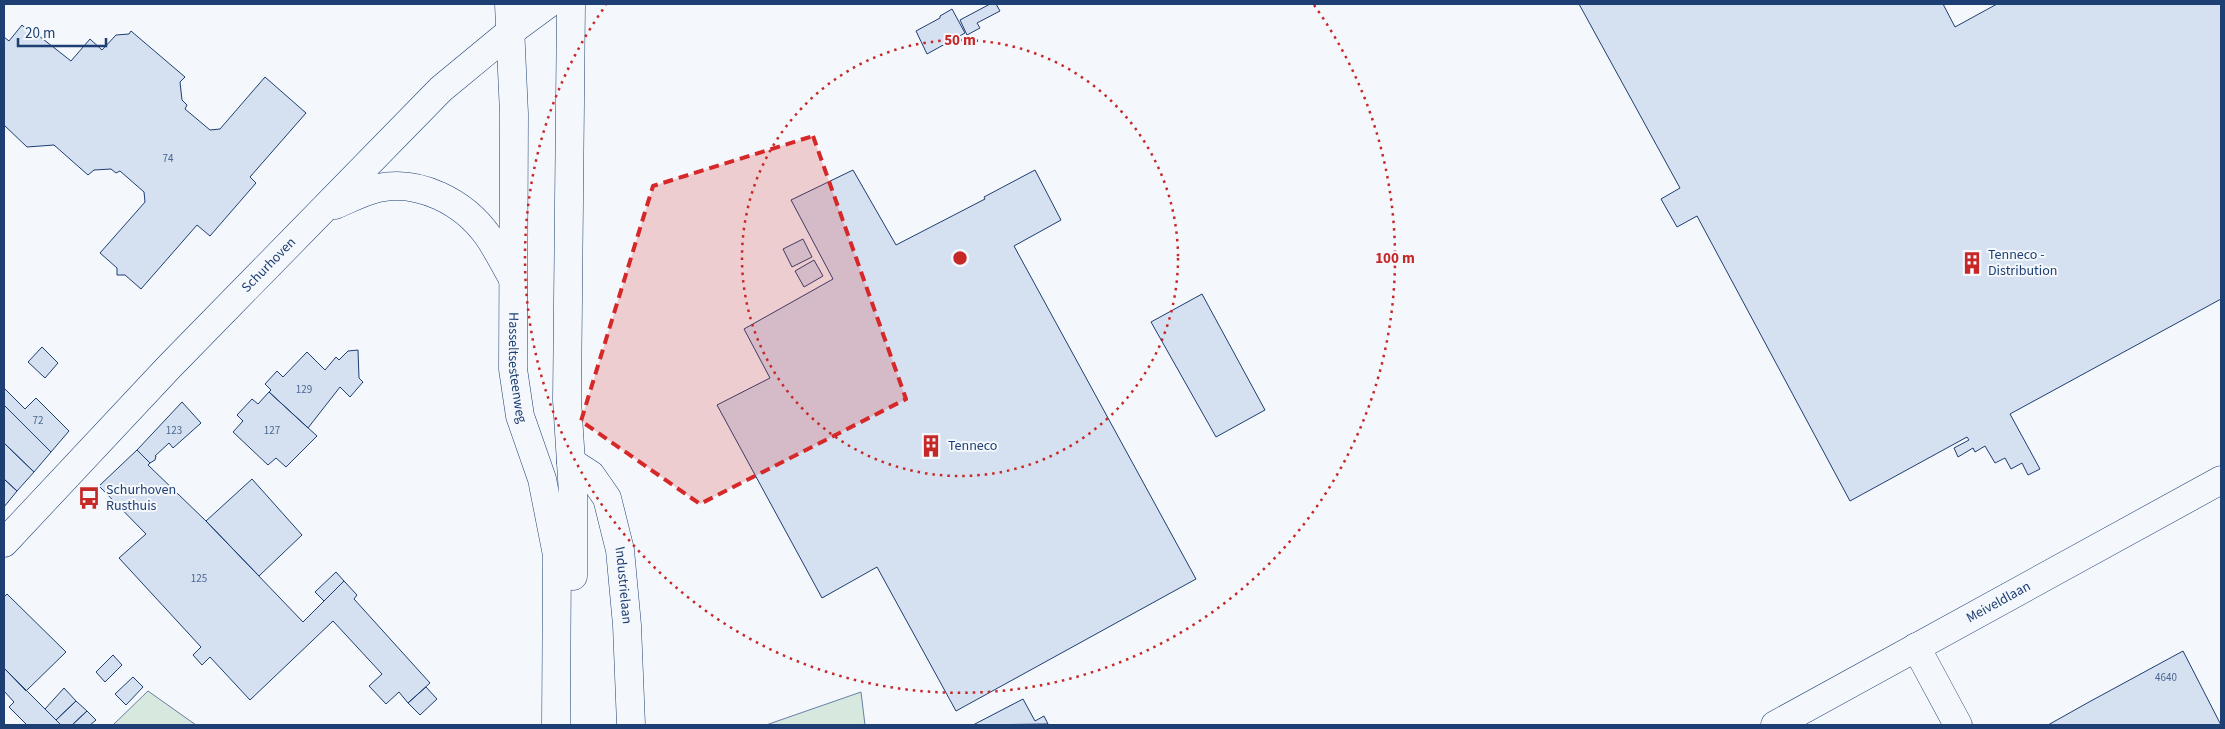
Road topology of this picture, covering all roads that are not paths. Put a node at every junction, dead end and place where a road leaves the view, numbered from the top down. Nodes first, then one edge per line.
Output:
1 (509, 4) edge
2 (548, 4) edge
3 (571, 4) edge
4 (510, 32) junction
5 (327, 208) junction
6 (513, 279) junction
7 (571, 462) junction
8 (2221, 480) edge
9 (4, 543) edge
10 (1916, 647) junction
11 (556, 725) edge
12 (572, 725) edge
13 (630, 725) edge
14 (1775, 725) edge
15 (1958, 725) edge

1 - 4 street, Hasseltsesteenweg
2 - 4 street, Schurhoven
3 - 7 street
4 - 5 street, Schurhoven
4 - 6 street, Hasseltsesteenweg
5 - 6 street
5 - 9 street, Schurhoven
6 - 11 street, Hasseltsesteenweg
7 - 12 street
7 - 13 street, Industrielaan
8 - 10 street, Meiveldlaan
10 - 14 street, Meiveldlaan
10 - 15 street

